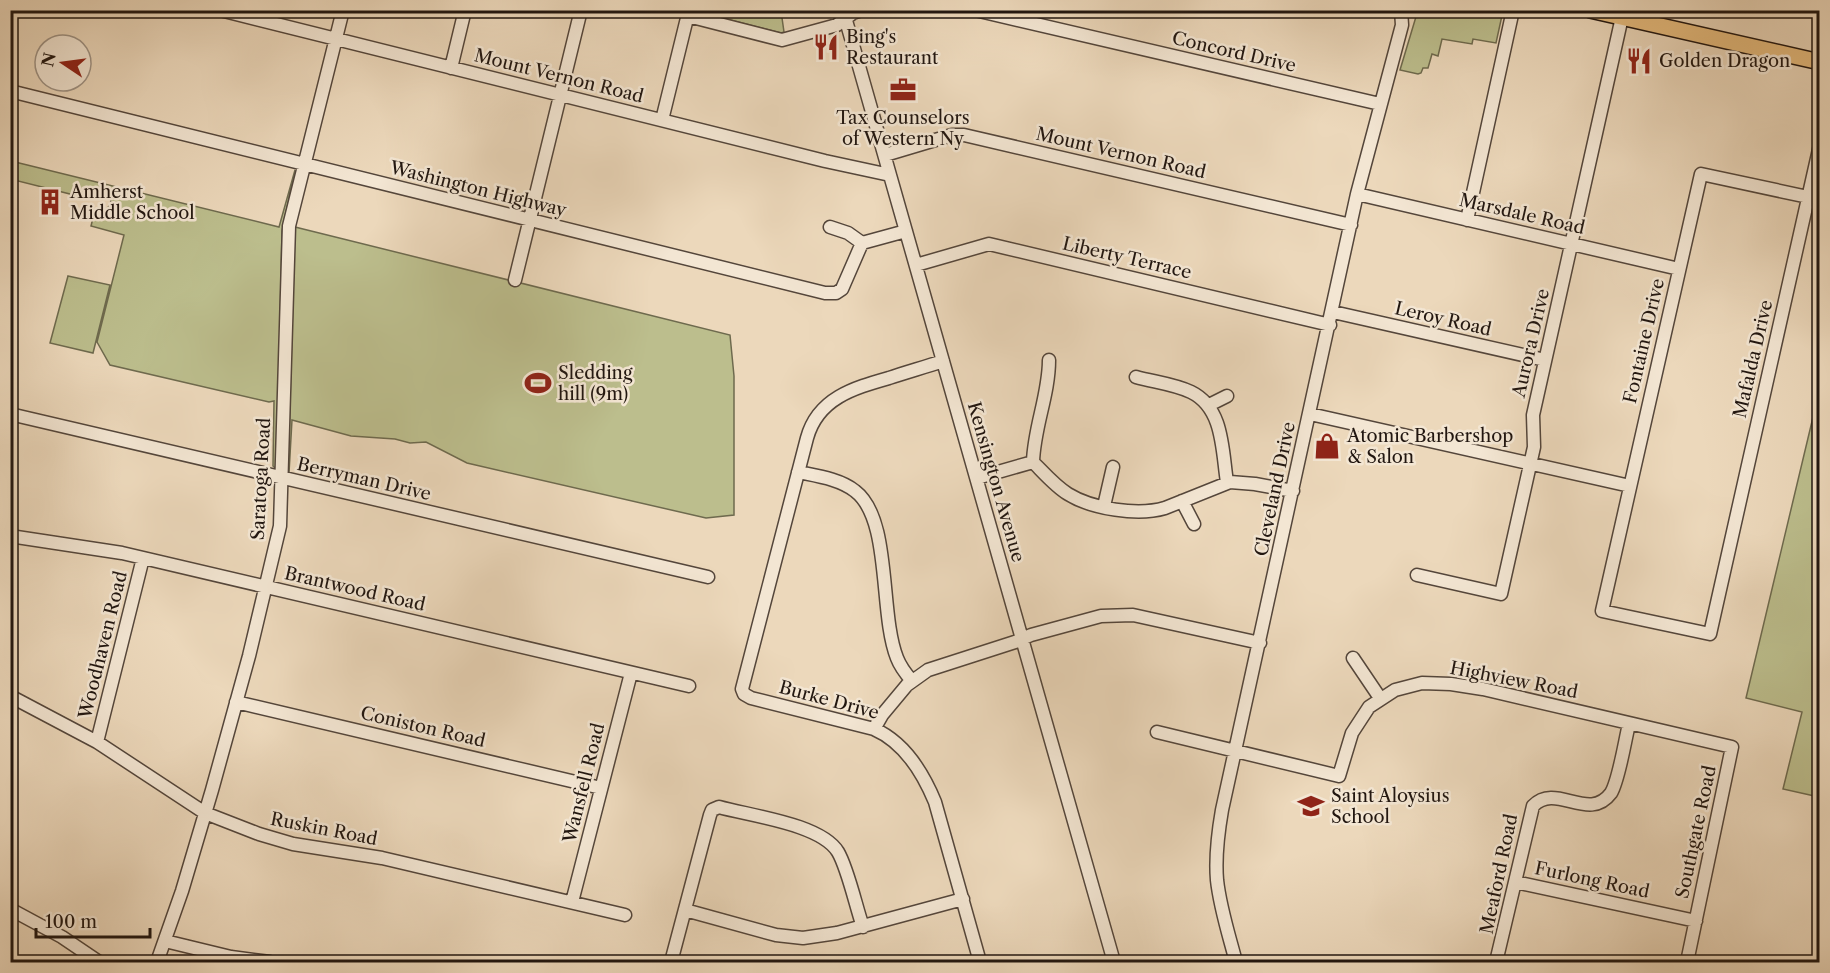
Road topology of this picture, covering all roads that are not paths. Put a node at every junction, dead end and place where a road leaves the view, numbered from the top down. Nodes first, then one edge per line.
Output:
1 (220, 10) edge
2 (343, 10) edge
3 (465, 10) edge
4 (581, 10) edge
5 (975, 10) edge
6 (1401, 10) edge
7 (1410, 10) edge
8 (1513, 10) edge
9 (1590, 10) edge
10 (862, 11) edge
11 (689, 13) edge
12 (844, 14) edge
13 (1622, 17) junction
14 (1650, 17) edge
15 (1402, 25) junction
16 (336, 39) junction
17 (1820, 62) edge
18 (451, 68) junction
19 (10, 91) edge
20 (560, 95) junction
21 (1380, 104) junction
22 (662, 120) junction
23 (1820, 145) edge
24 (885, 155) junction
25 (305, 164) junction
26 (890, 176) junction
27 (1357, 194) junction
28 (1808, 196) junction
29 (529, 220) junction
30 (1467, 220) junction
31 (1351, 225) junction
32 (830, 227) dead end
33 (906, 231) junction
34 (862, 243) junction
35 (1571, 244) junction
36 (916, 265) junction
37 (1679, 269) junction
38 (515, 280) dead end
39 (1333, 312) junction
40 (1330, 325) junction
41 (1049, 360) dead end
42 (1545, 360) junction
43 (943, 361) junction
44 (1136, 378) dead end
45 (1227, 396) dead end
46 (1209, 405) junction
47 (10, 414) edge
48 (1310, 414) junction
49 (1033, 462) junction
50 (1531, 464) junction
51 (1113, 467) dead end
52 (798, 472) junction
53 (281, 477) junction
54 (977, 478) junction
55 (1227, 483) junction
56 (1630, 486) junction
57 (1293, 491) junction
58 (1182, 501) junction
59 (1104, 506) junction
60 (1194, 524) dead end
61 (10, 536) edge
62 (143, 558) junction
63 (1417, 575) dead end
64 (708, 577) dead end
65 (266, 586) junction
66 (1614, 614) joint
67 (1022, 639) junction
68 (1260, 643) junction
69 (1353, 658) dead end
70 (631, 674) junction
71 (912, 681) junction
72 (688, 686) dead end
73 (10, 696) edge
74 (1380, 699) junction
75 (236, 702) junction
76 (1629, 724) junction
77 (874, 729) junction
78 (1157, 732) dead end
79 (1694, 739) joint
80 (97, 742) junction
81 (1236, 750) junction
82 (602, 788) junction
83 (206, 813) junction
84 (1515, 882) junction
85 (963, 899) junction
86 (572, 902) junction
87 (10, 909) edge
88 (685, 910) junction
89 (625, 915) dead end
90 (1696, 921) junction
91 (863, 927) junction
92 (165, 941) junction
93 (99, 963) edge
94 (157, 963) edge
95 (270, 963) edge
96 (671, 963) edge
97 (980, 963) edge
98 (1114, 963) edge
99 (1236, 963) edge
100 (1496, 963) edge
101 (1687, 963) edge

1 - 16 street, Mount Vernon Road
2 - 16 street, Saratoga Road
3 - 18 street
4 - 20 street
5 - 21 street, Concord Drive
6 - 15 street, Cleveland Drive
7 - 15 street, Cleveland Drive
8 - 30 street
9 - 13 main road
10 - 12 street
11 - 12 street
11 - 22 street
12 - 24 street, Kensington Avenue
13 - 14 main road
13 - 35 street, Aurora Drive
14 - 17 main road
15 - 21 street, Cleveland Drive
16 - 18 street, Mount Vernon Road
16 - 25 street, Saratoga Road
18 - 20 street, Mount Vernon Road
19 - 25 street, Washington Highway
20 - 22 street, Mount Vernon Road
20 - 29 street
21 - 27 street, Cleveland Drive
22 - 26 street, Mount Vernon Road
23 - 28 street, Mafalda Drive
24 - 26 street, Kensington Avenue
24 - 31 street, Mount Vernon Road
25 - 29 street, Washington Highway
25 - 53 street, Saratoga Road
26 - 33 street, Kensington Avenue
27 - 30 street, Marsdale Road
27 - 31 street, Cleveland Drive
28 - 37 street, Fontaine Drive
28 - 66 street, Mafalda Drive
29 - 34 street, Washington Highway
29 - 38 street
30 - 35 street, Marsdale Road
31 - 39 street, Cleveland Drive
32 - 34 street
33 - 34 street
33 - 36 street, Kensington Avenue
35 - 37 street, Marsdale Road
35 - 42 street, Aurora Drive
36 - 40 street, Liberty Terrace
36 - 43 street, Kensington Avenue
37 - 56 street, Fontaine Drive
39 - 40 street, Cleveland Drive
39 - 42 street, Leroy Road
40 - 48 street, Cleveland Drive
41 - 49 street
42 - 50 street, Aurora Drive
43 - 52 street
43 - 54 street, Kensington Avenue
44 - 46 street
45 - 46 street
46 - 55 street
47 - 53 street, Berryman Drive
48 - 50 street
48 - 57 street, Cleveland Drive
49 - 54 street
49 - 59 street
50 - 56 street
50 - 63 street, Aurora Drive
51 - 59 street
52 - 71 street
52 - 77 street, Burke Drive
53 - 64 street, Berryman Drive
53 - 65 street, Saratoga Road
54 - 67 street, Kensington Avenue
55 - 57 street
55 - 58 street
56 - 66 street, Fontaine Drive
57 - 68 street, Cleveland Drive
58 - 59 street
58 - 60 street
61 - 62 street, Brantwood Road
62 - 65 street, Brantwood Road
62 - 80 street, Woodhaven Road
65 - 70 street, Brantwood Road
65 - 75 street, Saratoga Road
67 - 68 street
67 - 71 street
67 - 98 street, Kensington Avenue
68 - 81 street, Cleveland Drive
69 - 74 street
70 - 72 street, Brantwood Road
70 - 82 street, Wansfell Road
71 - 77 street
73 - 80 street, Ruskin Road
74 - 76 street, Highview Road
74 - 81 street, Highview Road
75 - 82 street, Coniston Road
75 - 83 street, Saratoga Road
76 - 79 street, Highview Road
76 - 84 street, Meaford Road
77 - 85 street, Burke Drive
78 - 81 street
79 - 90 street, Southgate Road
80 - 83 street, Ruskin Road
81 - 99 street, Cleveland Drive
82 - 86 street, Wansfell Road
83 - 86 street, Ruskin Road
83 - 92 street, Saratoga Road
84 - 90 street, Furlong Road
84 - 100 street, Meaford Road
85 - 91 street
85 - 97 street, Burke Drive
86 - 89 street, Ruskin Road
87 - 93 street
88 - 91 street
88 - 91 street
88 - 96 street
90 - 101 street, Southgate Road
92 - 94 street, Saratoga Road
92 - 95 street

